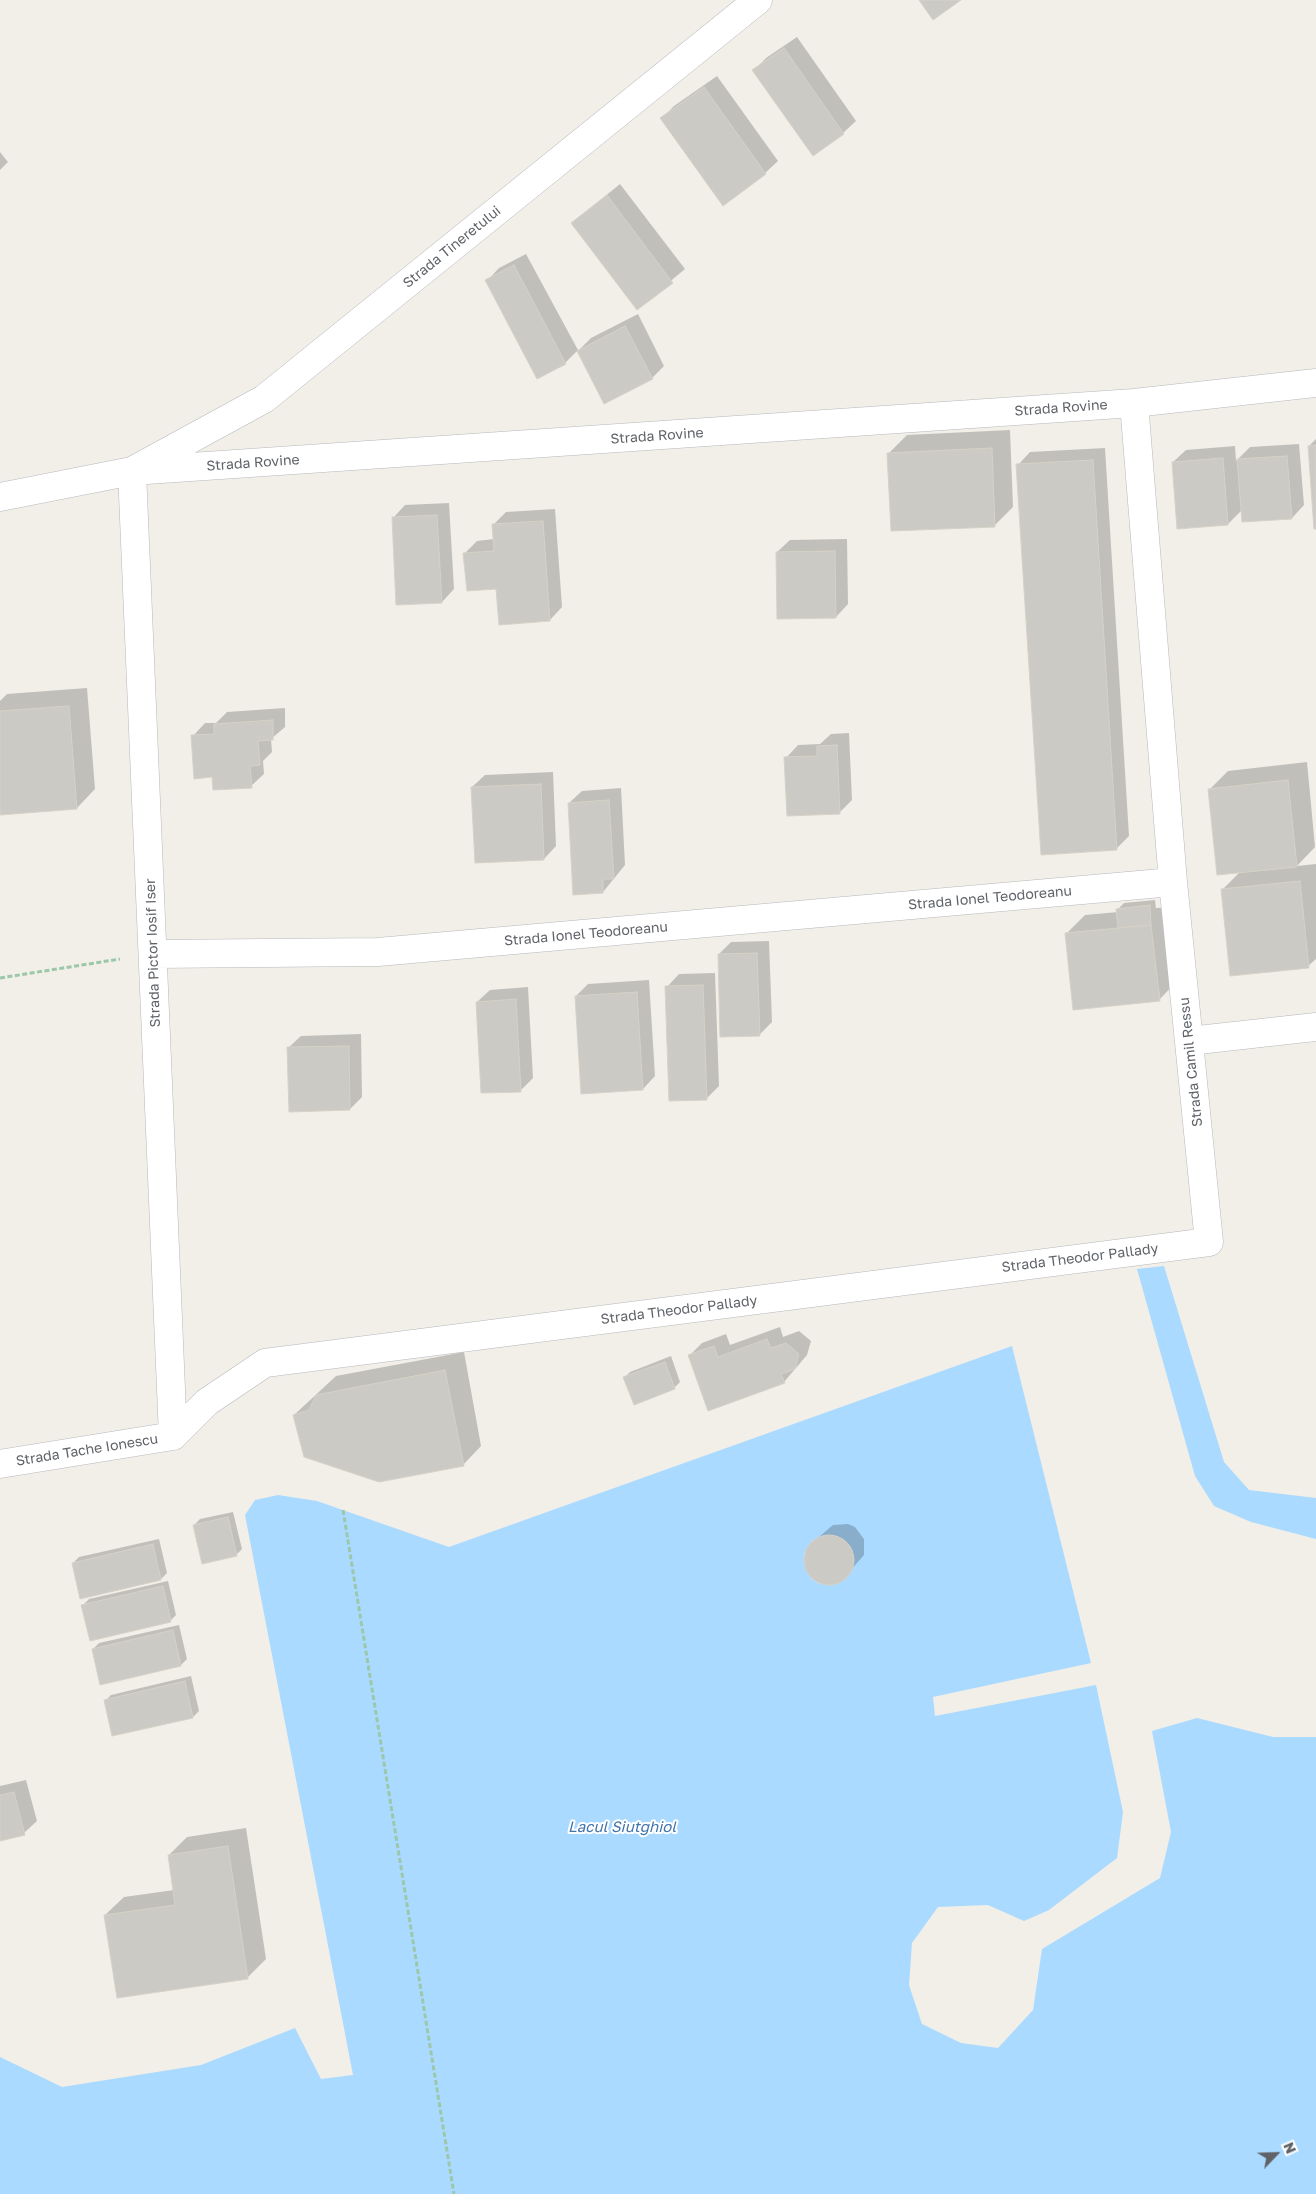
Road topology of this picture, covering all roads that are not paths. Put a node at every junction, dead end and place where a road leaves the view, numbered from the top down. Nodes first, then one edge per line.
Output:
1 (758, 0) edge
2 (1316, 383) edge
3 (1134, 403) junction
4 (132, 471) junction
5 (0, 497) edge
6 (1173, 882) junction
7 (153, 954) junction
8 (1316, 1027) edge
9 (1189, 1041) junction
10 (1209, 1242) joint
11 (173, 1436) junction
12 (0, 1464) edge

1 - 4 street, Strada Tineretului
2 - 3 street, Strada Rovine
3 - 4 street, Strada Rovine
3 - 6 street, Strada Camil Ressu
4 - 5 street, Strada Rovine
4 - 7 street, Strada Pictor Iosif Iser
6 - 7 street, Strada Ionel Teodoreanu
6 - 9 street, Strada Camil Ressu
7 - 11 street, Strada Pictor Iosif Iser
8 - 9 street
9 - 10 street, Strada Camil Ressu
10 - 11 street, Strada Theodor Pallady
11 - 12 street, Strada Tache Ionescu

